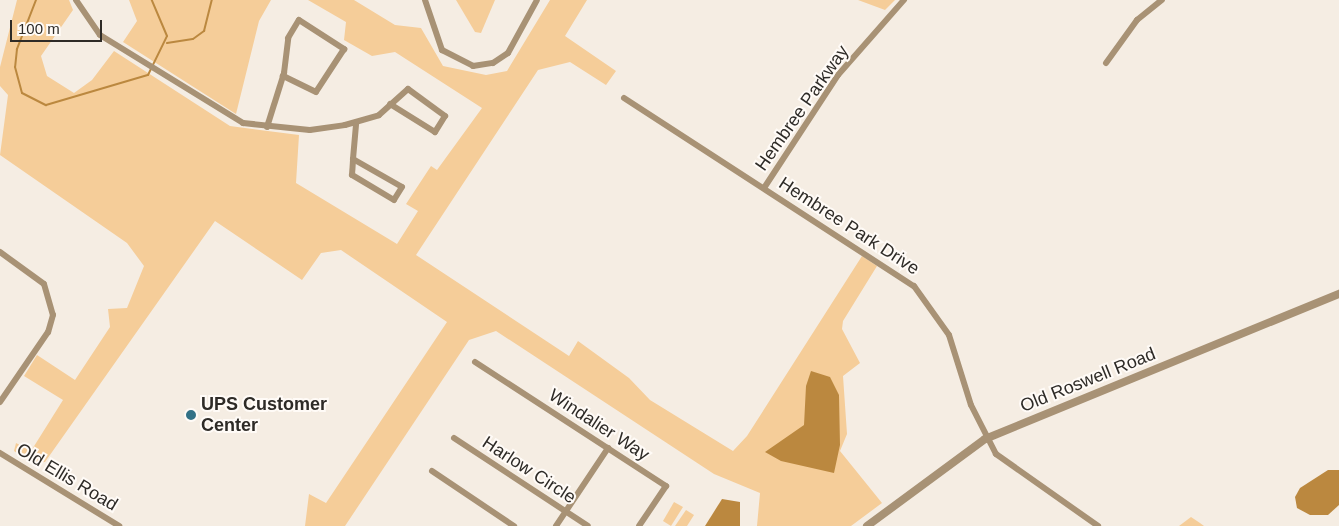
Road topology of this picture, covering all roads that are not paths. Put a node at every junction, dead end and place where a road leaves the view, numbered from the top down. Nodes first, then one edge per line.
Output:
1 (76, 0) edge
2 (425, 0) edge
3 (536, 0) edge
4 (904, 0) edge
5 (1162, 0) edge
6 (1106, 63) dead end
7 (283, 76) junction
8 (624, 98) dead end
9 (390, 104) junction
10 (356, 122) junction
11 (267, 127) junction
12 (353, 159) junction
13 (764, 188) junction
14 (0, 252) edge
15 (1339, 294) edge
16 (475, 362) dead end
17 (0, 402) edge
18 (454, 438) dead end
19 (985, 439) junction
20 (608, 448) junction
21 (0, 453) edge
22 (432, 471) dead end
23 (566, 512) junction
24 (119, 526) edge
25 (514, 526) edge
26 (556, 526) edge
27 (588, 526) edge
28 (639, 526) edge
29 (867, 526) edge
30 (1098, 526) edge

1 - 11 street
2 - 3 street
4 - 13 street, Hembree Parkway
5 - 6 street
7 - 7 street
7 - 11 street
8 - 13 street, Hembree Park Drive
9 - 9 street
9 - 10 street
10 - 11 street
10 - 12 street
12 - 12 street
13 - 19 street, Hembree Park Drive
14 - 17 street
15 - 19 street, Old Roswell Road
16 - 20 street, Windalier Way
18 - 23 street, Harlow Circle
19 - 29 street, Old Roswell Road
19 - 30 street
20 - 23 street
20 - 28 street, Windalier Way
21 - 24 street, Old Ellis Road
22 - 25 street
23 - 26 street
23 - 27 street, Harlow Circle

